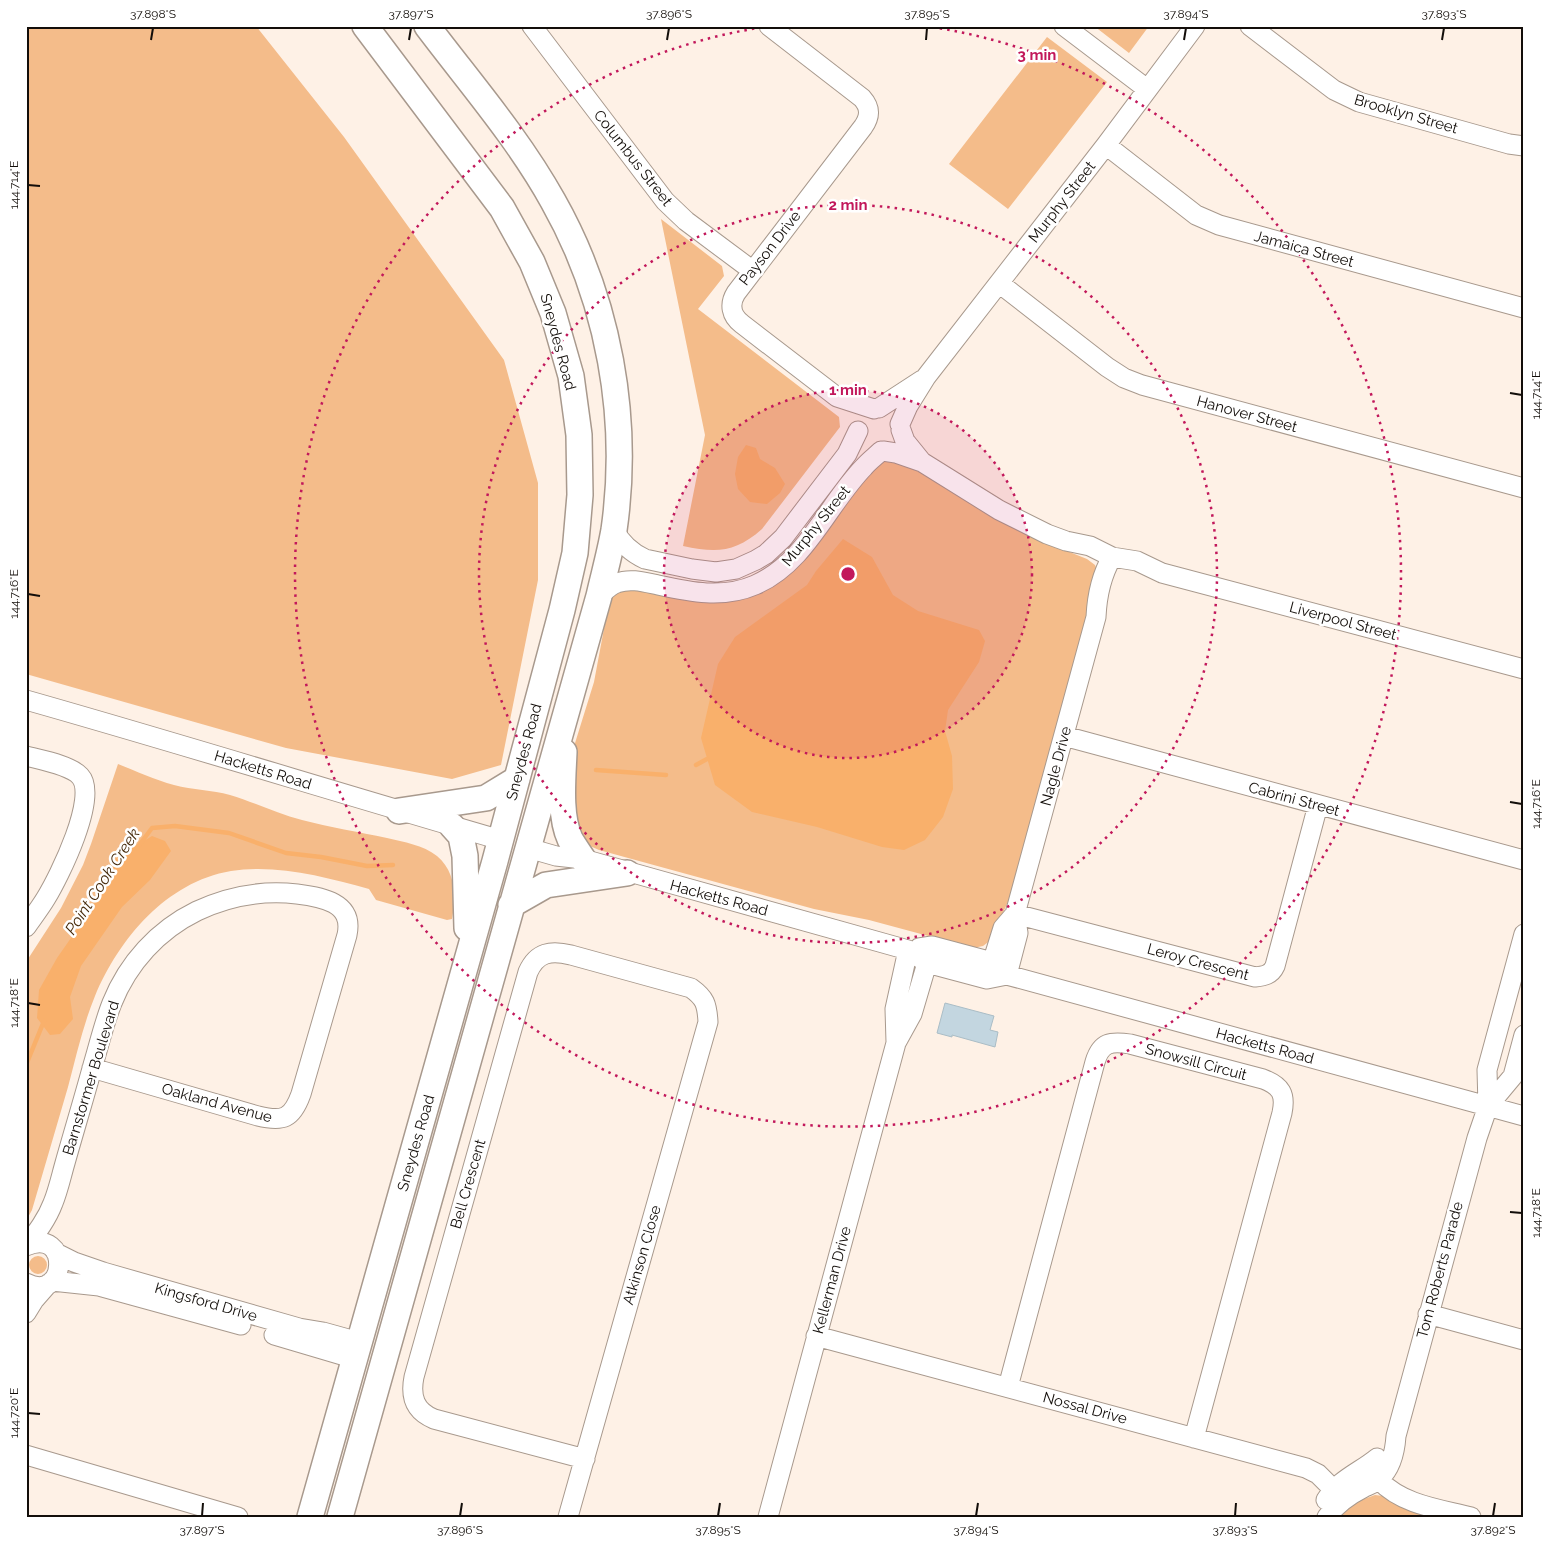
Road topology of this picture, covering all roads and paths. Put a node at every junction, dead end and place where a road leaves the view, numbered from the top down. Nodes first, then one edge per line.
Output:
1 (365, 26) edge
2 (427, 26) edge
3 (532, 26) edge
4 (769, 26) edge
5 (1064, 26) edge
6 (1195, 26) edge
7 (1250, 26) edge
8 (1147, 89) junction
9 (1106, 145) junction
10 (1524, 146) edge
11 (753, 271) junction
12 (998, 283) junction
13 (1524, 308) edge
14 (926, 377) junction
15 (838, 397) junction
16 (877, 409) junction
17 (858, 427) junction
18 (900, 427) junction
19 (882, 451) junction
20 (922, 462) junction
21 (1524, 488) edge
22 (614, 530) junction
23 (1111, 563) junction
24 (599, 596) junction
25 (1524, 670) edge
26 (26, 700) edge
27 (564, 714) junction
28 (1064, 736) junction
29 (26, 756) edge
30 (517, 780) junction
31 (1318, 805) junction
32 (399, 811) junction
33 (452, 826) junction
34 (501, 840) junction
35 (528, 848) junction
36 (583, 859) junction
37 (1524, 860) edge
38 (627, 873) junction
39 (511, 906) junction
40 (1015, 914) junction
41 (348, 921) joint
42 (26, 927) edge
43 (1524, 934) edge
44 (908, 950) junction
45 (929, 954) junction
46 (467, 958) junction
47 (989, 970) junction
48 (1007, 975) junction
49 (700, 995) joint
50 (896, 1043) junction
51 (1523, 1044) edge
52 (92, 1068) junction
53 (1488, 1106) junction
54 (1524, 1116) edge
55 (53, 1204) junction
56 (27, 1246) edge
57 (55, 1252) junction
58 (26, 1283) edge
59 (50, 1283) junction
60 (26, 1313) edge
61 (1428, 1314) junction
62 (816, 1336) junction
63 (1524, 1340) edge
64 (357, 1351) junction
65 (384, 1357) junction
66 (1008, 1387) junction
67 (1194, 1438) junction
68 (26, 1455) edge
69 (585, 1459) junction
70 (1374, 1472) junction
71 (1338, 1494) junction
72 (772, 1516) edge
73 (238, 1517) edge
74 (310, 1517) edge
75 (340, 1517) edge
76 (568, 1517) edge
77 (1320, 1517) edge
78 (1328, 1517) edge
79 (1471, 1517) edge

1 - 30 main road, Sneydes Road
2 - 22 main road, Sneydes Road
3 - 11 street, Columbus Street
4 - 11 street, Payson Drive
5 - 8 street
6 - 8 street, Murphy Street
7 - 10 street, Brooklyn Street
8 - 9 street, Murphy Street
9 - 12 street, Murphy Street
9 - 13 street, Jamaica Street
11 - 15 street, Payson Drive
12 - 14 street, Murphy Street
12 - 21 street, Hanover Street
14 - 16 street, Murphy Street
14 - 18 street, Murphy Street
15 - 16 street, Payson Drive
15 - 17 street, Payson Drive
16 - 17 street
16 - 18 street
17 - 19 street
17 - 22 street, Murphy Street
18 - 19 street
18 - 20 street, Liverpool Street
19 - 20 street, Liverpool Street
19 - 24 street, Murphy Street
20 - 23 street, Liverpool Street
22 - 24 main road, Sneydes Road
23 - 25 street, Liverpool Street
23 - 28 street, Nagle Drive
24 - 27 main road, Sneydes Road
26 - 32 street, Hacketts Road
27 - 35 main road, Sneydes Road
27 - 36 main road
28 - 31 street, Cabrini Street
28 - 40 street, Nagle Drive
29 - 42 street
30 - 32 main road
30 - 34 main road, Sneydes Road
31 - 37 street, Cabrini Street
31 - 40 street, Leroy Crescent
32 - 33 street, Hacketts Road
33 - 34 street, Hacketts Road
33 - 46 main road
34 - 35 main road
34 - 46 main road, Sneydes Road
35 - 36 street, Hacketts Road
35 - 39 main road, Sneydes Road
36 - 38 street, Hacketts Road
38 - 39 main road
38 - 44 street, Hacketts Road
39 - 65 main road, Sneydes Road
40 - 47 street, Nagle Drive
40 - 48 street, Nagle Drive
41 - 52 street, Barnstormer Boulevard
41 - 52 street, Oakland Avenue
43 - 53 street, Tom Roberts Parade
44 - 45 street, Hacketts Road
44 - 50 street, Kellerman Drive
45 - 47 street, Hacketts Road
45 - 50 street, Kellerman Drive
46 - 64 main road, Sneydes Road
47 - 48 street, Hacketts Road
48 - 53 street, Hacketts Road
49 - 69 street, Atkinson Close
49 - 69 street, Bell Crescent
50 - 62 street, Kellerman Drive
51 - 53 street, Tom Roberts Parade
52 - 55 street, Barnstormer Boulevard
53 - 54 street, Hacketts Road
53 - 61 street, Tom Roberts Parade
55 - 56 street, Barnstormer Boulevard
55 - 57 street, Barnstormer Boulevard
56 - 57 street, Kingsford Drive
57 - 59 street, Barnstormer Boulevard
57 - 64 street, Kingsford Drive
58 - 59 street, Kingsford Drive
59 - 60 street
59 - 64 street, Kingsford Drive
61 - 63 street
61 - 70 street, Tom Roberts Parade
62 - 66 street, Nossal Drive
62 - 72 street, Kellerman Drive
64 - 65 main road
64 - 74 main road, Sneydes Road
65 - 75 main road, Sneydes Road
66 - 67 street, Nossal Drive
66 - 67 street, Snowsill Circuit
67 - 71 street, Nossal Drive
68 - 73 street
69 - 76 street, Atkinson Close
70 - 71 street, Tom Roberts Parade
70 - 79 street
71 - 77 street
71 - 78 street, Tom Roberts Parade

